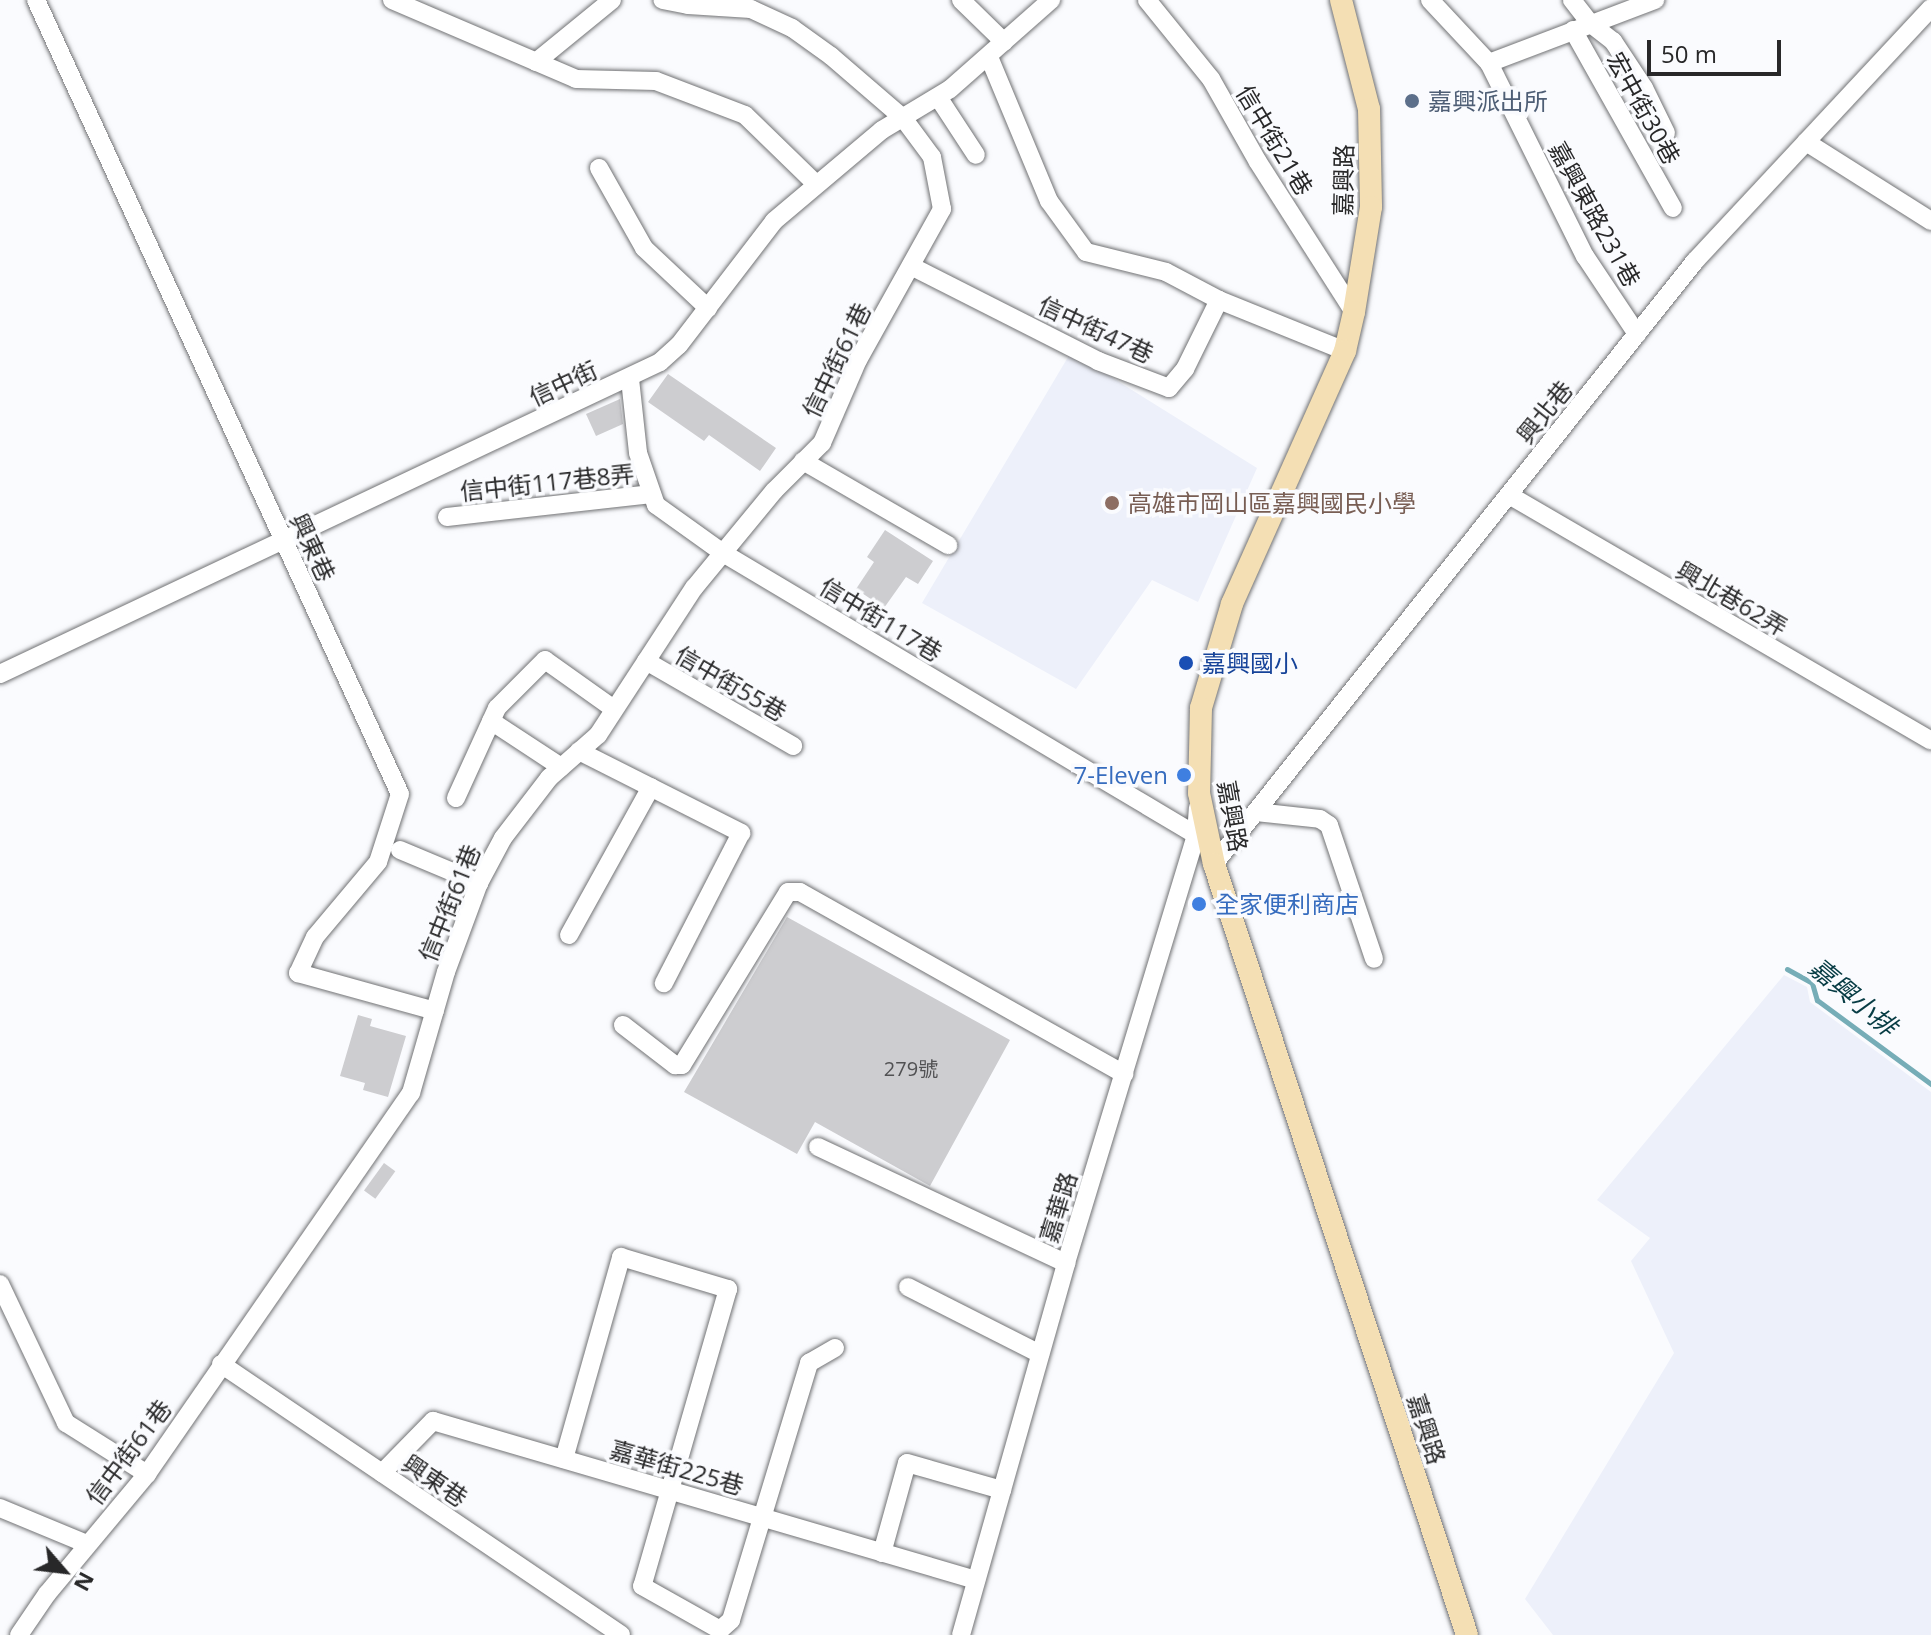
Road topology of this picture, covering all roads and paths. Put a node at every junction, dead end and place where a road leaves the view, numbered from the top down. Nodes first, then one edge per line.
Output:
1 (36, 0) edge
2 (392, 0) edge
3 (612, 0) edge
4 (662, 0) edge
5 (961, 0) edge
6 (1051, 0) edge
7 (1147, 0) edge
8 (1341, 0) edge
9 (1430, 0) edge
10 (1572, 0) edge
11 (1655, 0) edge
12 (755, 4) edge
13 (1931, 8) edge
14 (1582, 27) junction
15 (1004, 42) junction
16 (989, 57) junction
17 (536, 62) junction
18 (1489, 63) junction
19 (938, 97) junction
20 (903, 118) junction
21 (1666, 133) dead end
22 (1806, 142) junction
23 (976, 155) dead end
24 (599, 168) dead end
25 (816, 184) junction
26 (1673, 208) dead end
27 (1931, 221) edge
28 (911, 266) junction
29 (1219, 300) junction
30 (708, 308) junction
31 (1354, 312) junction
32 (1637, 334) junction
33 (1345, 351) junction
34 (630, 379) junction
35 (803, 461) junction
36 (652, 494) junction
37 (1509, 495) junction
38 (447, 517) dead end
39 (284, 540) junction
40 (948, 545) dead end
41 (723, 553) junction
42 (646, 661) junction
43 (0, 674) edge
44 (614, 709) junction
45 (491, 721) junction
46 (1931, 741) edge
47 (793, 746) dead end
48 (579, 751) junction
49 (561, 767) junction
50 (651, 787) junction
51 (1199, 793) junction
52 (456, 798) dead end
53 (1256, 812) junction
54 (1196, 835) junction
55 (400, 850) dead end
56 (1214, 864) junction
57 (479, 883) junction
58 (569, 935) dead end
59 (1374, 959) dead end
60 (664, 983) dead end
61 (435, 1011) junction
62 (623, 1025) dead end
63 (1124, 1074) junction
64 (818, 1147) dead end
65 (1066, 1263) junction
66 (0, 1284) edge
67 (908, 1287) dead end
68 (835, 1348) dead end
69 (1040, 1354) junction
70 (221, 1364) junction
71 (564, 1459) junction
72 (382, 1473) junction
73 (147, 1474) junction
74 (669, 1490) junction
75 (1002, 1490) junction
76 (0, 1508) edge
77 (762, 1517) junction
78 (87, 1544) junction
79 (882, 1553) junction
80 (976, 1580) junction
81 (19, 1635) edge
82 (621, 1635) edge
83 (961, 1635) edge
84 (1467, 1635) edge

1 - 39 street, 興東巷
2 - 17 street
3 - 17 street
4 - 12 street, 信中街61巷
5 - 15 street
6 - 15 street, 信中街
7 - 31 street, 信中街21巷
8 - 31 main road, 嘉興路
9 - 18 street, 嘉興東路231巷
10 - 14 street, 宏中街30巷
11 - 14 street
12 - 20 street, 信中街61巷
13 - 22 street, 興北巷
14 - 18 street
14 - 21 street
14 - 26 street, 宏中街30巷
15 - 16 street, 信中街
16 - 19 street, 信中街
16 - 29 street
17 - 25 street
18 - 32 street, 嘉興東路231巷
19 - 20 street, 信中街
19 - 23 street
20 - 25 street, 信中街
20 - 28 street, 信中街61巷
22 - 27 street
22 - 32 street, 興北巷
24 - 30 street
25 - 30 street, 信中街
28 - 29 street, 信中街47巷
28 - 35 street, 信中街61巷
29 - 33 street
30 - 34 street, 信中街
31 - 33 main road, 嘉興路
32 - 37 street, 興北巷
33 - 51 main road, 嘉興路
34 - 36 street, 信中街117巷
34 - 39 street, 信中街
35 - 40 street
35 - 41 street, 信中街61巷
36 - 38 street, 信中街117巷8弄
36 - 41 street, 信中街117巷
37 - 46 street, 興北巷62弄
37 - 53 street, 興北巷
39 - 43 street, 信中街
39 - 61 street, 興東巷
41 - 42 street, 信中街61巷
41 - 54 street, 信中街117巷
42 - 44 street, 信中街61巷
42 - 47 street, 信中街55巷
44 - 45 street
44 - 48 street, 信中街61巷
45 - 49 street
45 - 52 street
48 - 49 street, 信中街61巷
48 - 50 street
49 - 57 street, 信中街61巷
50 - 58 street
50 - 60 street
51 - 54 street, 嘉華路
51 - 56 main road, 嘉興路
53 - 56 street, 興北巷
53 - 59 street
54 - 63 street, 嘉華路
55 - 57 street
56 - 84 main road, 嘉興路
57 - 61 street, 信中街61巷
61 - 70 street, 信中街61巷
62 - 63 street
63 - 65 street, 嘉華路
64 - 65 street
65 - 69 street, 嘉華路
66 - 73 street
67 - 69 street
68 - 77 street
69 - 75 street, 嘉華路
70 - 72 street, 興東巷
70 - 73 street, 信中街61巷
71 - 72 street, 嘉華街225巷
71 - 74 street, 嘉華街225巷
71 - 74 street
72 - 82 street, 興東巷
73 - 78 street, 信中街61巷
74 - 77 street, 嘉華街225巷
74 - 77 street
75 - 79 street
75 - 80 street, 嘉華路
76 - 78 street
77 - 79 street, 嘉華街225巷
78 - 81 street, 信中街61巷
79 - 80 street, 嘉華街225巷
80 - 83 street, 嘉華路

